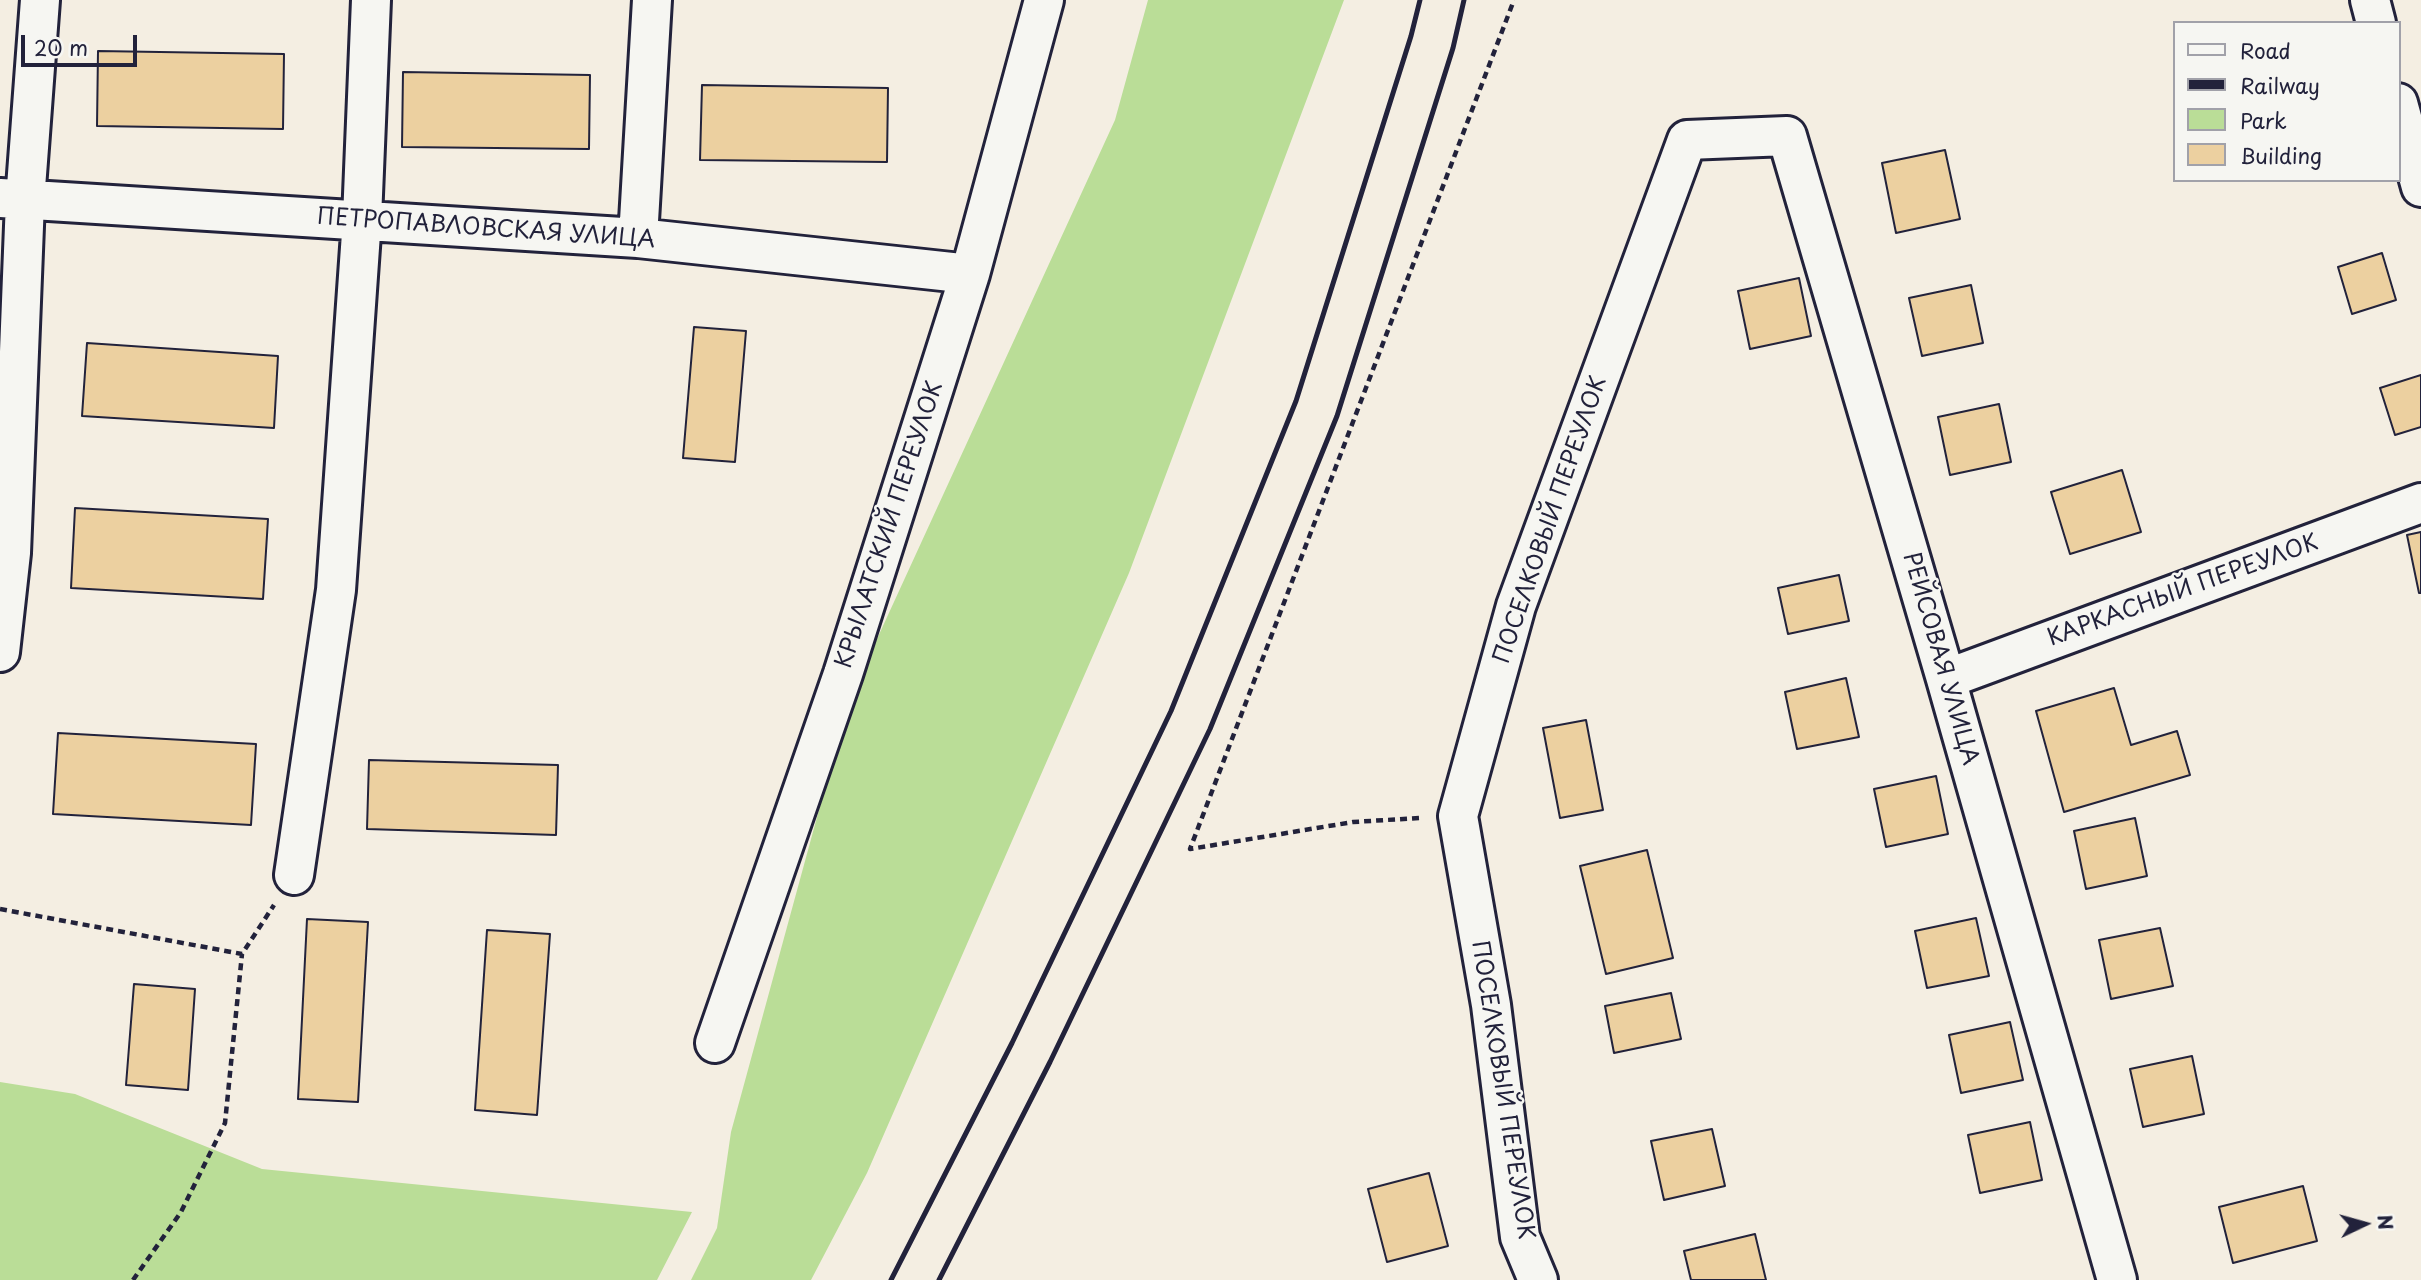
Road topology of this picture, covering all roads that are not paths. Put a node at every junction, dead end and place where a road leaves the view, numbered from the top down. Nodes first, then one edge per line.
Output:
1 (40, 0) edge
2 (371, 0) edge
3 (652, 0) edge
4 (1044, 0) edge
5 (2370, 0) edge
6 (2375, 21) edge
7 (2400, 110) edge
8 (1687, 140) joint
9 (2421, 187) edge
10 (12, 200) edge
11 (362, 219) junction
12 (638, 238) junction
13 (970, 274) junction
14 (2421, 503) edge
15 (0, 652) edge
16 (1946, 679) junction
17 (294, 875) road end
18 (715, 1043) dead end
19 (1538, 1280) edge
20 (2117, 1280) edge

1 - 10 street
2 - 11 street
3 - 12 street
4 - 13 street, КРЫЛАТСКИЙ ПЕРЕУЛОК
5 - 6 street
7 - 9 street
8 - 16 street, РЕЙСОВАЯ УЛИЦА
8 - 19 street, ПОСЕЛКОВЫЙ ПЕРЕУЛОК
10 - 11 street, ПЕТРОПАВЛОВСКАЯ УЛИЦА
10 - 15 street
11 - 12 street, ПЕТРОПАВЛОВСКАЯ УЛИЦА
11 - 17 street
12 - 13 street, ПЕТРОПАВЛОВСКАЯ УЛИЦА
13 - 18 street, КРЫЛАТСКИЙ ПЕРЕУЛОК
14 - 16 street, КАРКАСНЫЙ ПЕРЕУЛОК
16 - 20 street, РЕЙСОВАЯ УЛИЦА

